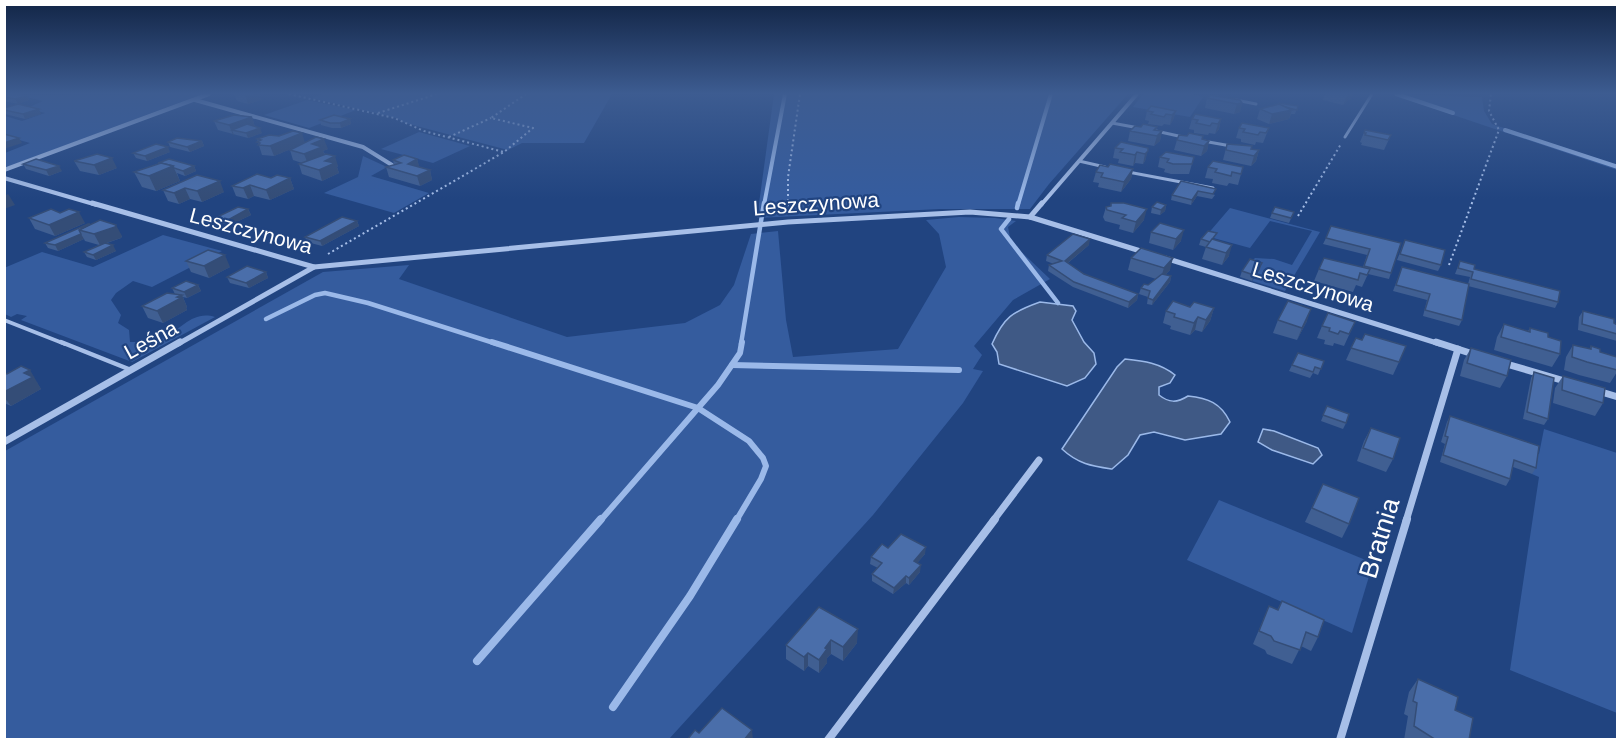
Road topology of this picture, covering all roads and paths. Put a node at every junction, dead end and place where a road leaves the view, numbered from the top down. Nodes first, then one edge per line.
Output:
1 (117, 129) edge
2 (298, 129) edge
3 (422, 129) edge
4 (467, 129) edge
5 (532, 129) edge
6 (795, 129) edge
7 (1107, 129) edge
8 (1142, 129) edge
9 (1350, 129) edge
10 (1499, 129) edge
11 (448, 137) junction
12 (1345, 137) joint
13 (1191, 138) edge
14 (1203, 141) edge
15 (1236, 147) edge
16 (504, 152) junction
17 (1079, 161) junction
18 (392, 165) edge
19 (1114, 169) edge
20 (4, 170) edge
21 (1125, 171) edge
22 (4, 178) edge
23 (1213, 188) edge
24 (1030, 216) junction
25 (1298, 216) dead end
26 (788, 222) junction
27 (328, 253) dead end
28 (1152, 254) edge
29 (1162, 258) edge
30 (1449, 265) dead end
31 (314, 267) junction
32 (4, 321) edge
33 (1458, 349) junction
34 (1485, 357) edge
35 (1494, 360) edge
36 (131, 370) junction
37 (1570, 383) edge
38 (1593, 390) edge
39 (1617, 397) edge
40 (4, 442) edge
41 (1039, 460) dead end
42 (828, 740) edge
43 (1340, 740) edge

1 - 20 street
2 - 18 street
3 - 11 path
4 - 11 path
5 - 16 path
6 - 26 path
7 - 17 street
8 - 13 lane
9 - 12 lane
10 - 30 path
11 - 16 path
12 - 25 path
14 - 15 lane
16 - 27 path
17 - 19 lane
17 - 24 street
21 - 23 lane
22 - 31 street, Leszczynowa
24 - 26 street, Leszczynowa
24 - 28 street, Leszczynowa
26 - 31 street, Leszczynowa
29 - 33 street, Leszczynowa
31 - 36 street, Leśna
32 - 36 lane
33 - 34 street, Leszczynowa
33 - 43 street, Bratnia
35 - 37 street
36 - 40 street, Leśna
38 - 39 street
41 - 42 street

